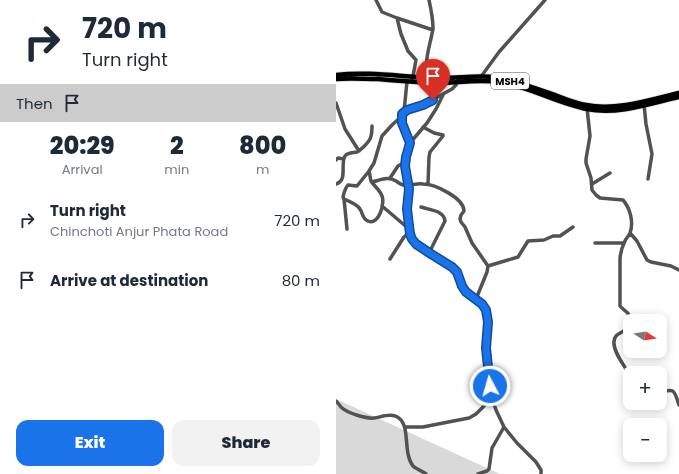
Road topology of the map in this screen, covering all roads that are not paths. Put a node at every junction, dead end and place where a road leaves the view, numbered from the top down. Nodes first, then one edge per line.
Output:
1 (376, 0) edge
2 (429, 0) edge
3 (545, 0) edge
4 (397, 18) junction
5 (433, 30) junction
6 (336, 75) edge
7 (435, 78) junction
8 (336, 79) edge
9 (480, 79) junction
10 (411, 80) junction
11 (458, 80) junction
12 (679, 93) edge
13 (443, 94) junction
14 (679, 97) edge
15 (336, 103) edge
16 (643, 103) junction
17 (587, 107) junction
18 (403, 114) junction
19 (372, 126) dead end
20 (423, 128) junction
21 (410, 143) junction
22 (359, 151) junction
23 (344, 159) junction
24 (336, 160) edge
25 (405, 162) junction
26 (369, 171) junction
27 (610, 173) dead end
28 (390, 178) junction
29 (648, 179) dead end
30 (372, 182) junction
31 (336, 184) edge
32 (428, 184) junction
33 (592, 184) junction
34 (408, 185) junction
35 (344, 199) junction
36 (382, 206) junction
37 (421, 207) dead end
38 (573, 227) dead end
39 (347, 229) dead end
40 (409, 231) junction
41 (630, 233) junction
42 (595, 243) dead end
43 (624, 243) junction
44 (429, 252) junction
45 (390, 259) dead end
46 (488, 266) junction
47 (679, 270) edge
48 (476, 299) junction
49 (624, 366) edge
50 (667, 390) edge
51 (336, 401) edge
52 (493, 401) junction
53 (679, 405) edge
54 (405, 427) junction
55 (504, 427) junction
56 (426, 474) edge
57 (478, 474) edge
58 (541, 474) edge

1 - 4 street
2 - 5 street
3 - 9 street
4 - 5 street
4 - 10 street
5 - 7 street
6 - 10 main road, MSH4
7 - 10 main road, MSH4
7 - 11 main road, MSH4
8 - 10 main road, MSH4
9 - 11 main road, MSH4
9 - 17 main road, MSH4
10 - 11 main road, MSH4
10 - 18 street
11 - 13 street
12 - 16 main road, MSH4
13 - 18 street
13 - 20 street
14 - 16 main road, MSH4
15 - 22 street
16 - 17 main road, MSH4
16 - 29 street
17 - 33 street
18 - 21 street
18 - 26 street
19 - 22 street
20 - 21 street
20 - 32 street
21 - 25 street
22 - 23 street
23 - 24 street
23 - 31 street
25 - 28 street
25 - 34 street
26 - 30 street
26 - 35 street
27 - 33 street
28 - 30 street
28 - 34 street
30 - 36 street
32 - 34 street
32 - 46 street
33 - 41 street
34 - 40 street
35 - 36 street
35 - 39 street
36 - 40 street
37 - 44 street
38 - 46 street
40 - 44 street
40 - 45 street
41 - 43 street
41 - 47 street
42 - 43 street
43 - 49 street
44 - 48 street
46 - 48 street
48 - 52 street
50 - 53 street
51 - 54 street
52 - 54 street
52 - 55 street
54 - 56 street
55 - 57 street
55 - 58 street

